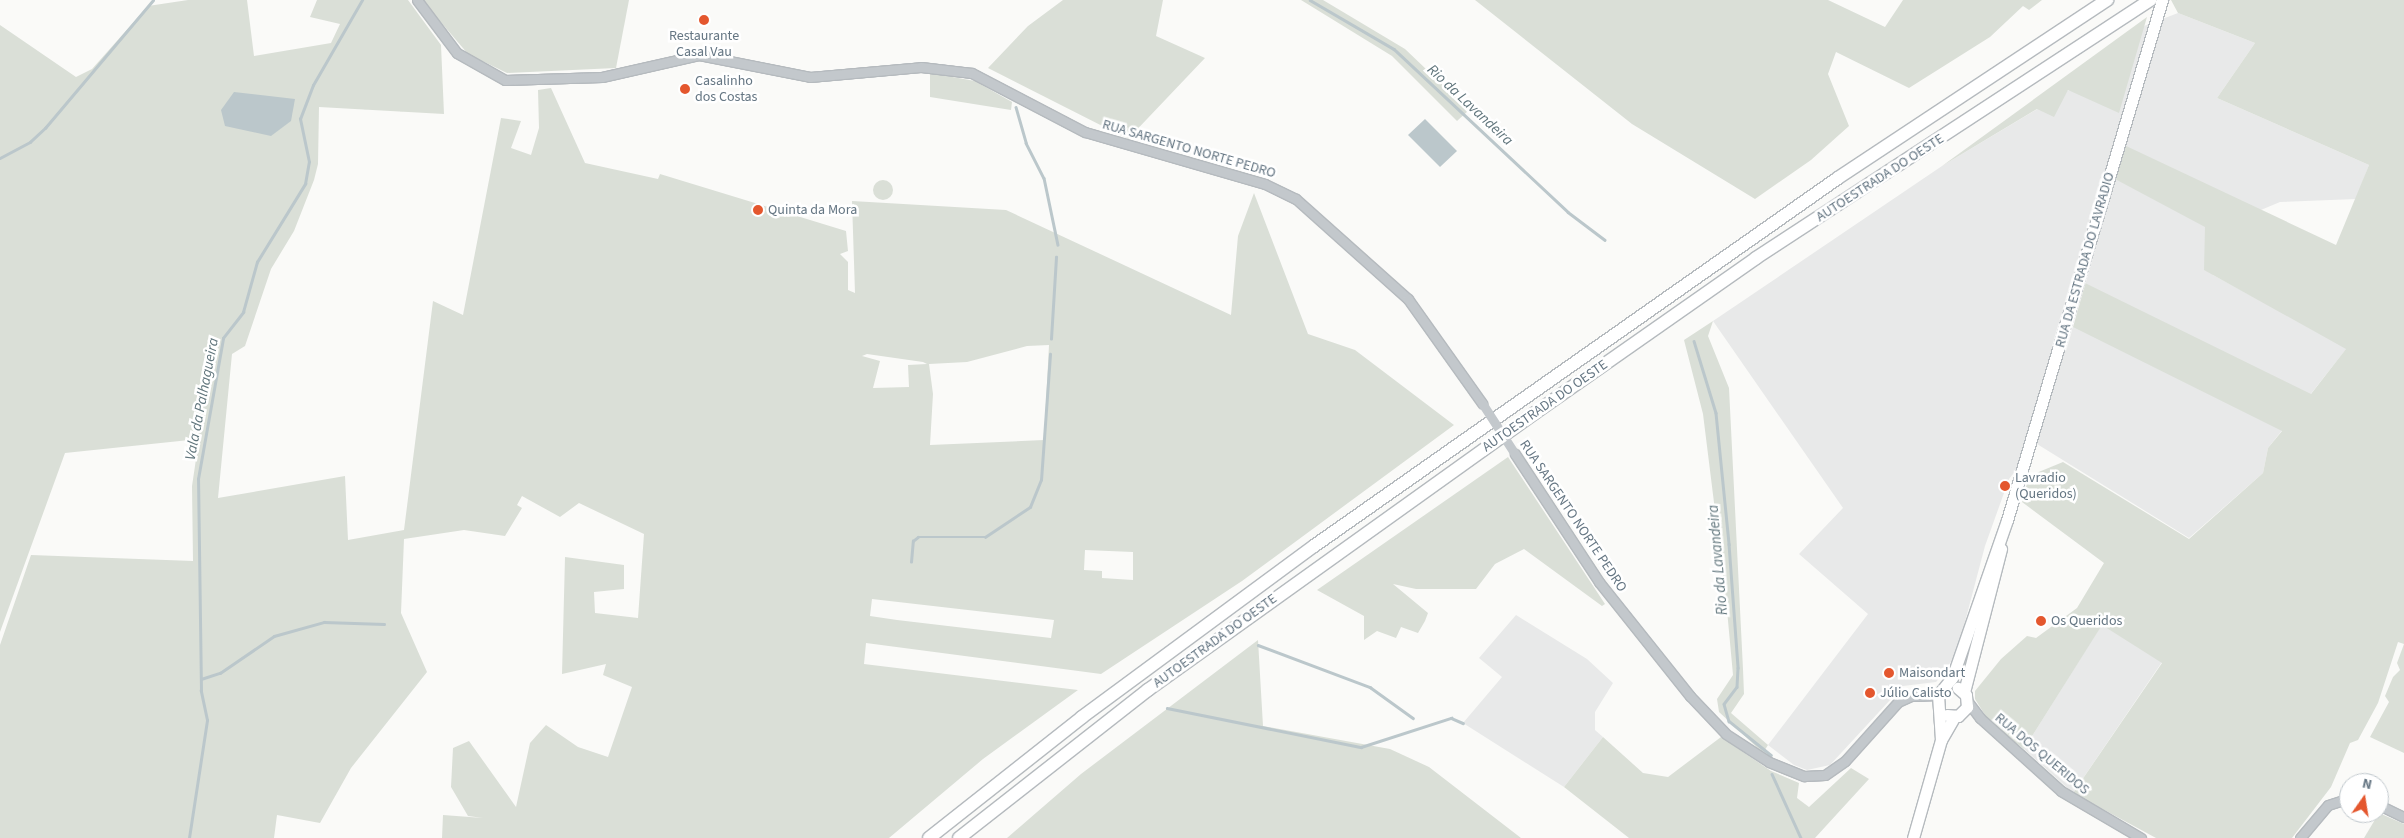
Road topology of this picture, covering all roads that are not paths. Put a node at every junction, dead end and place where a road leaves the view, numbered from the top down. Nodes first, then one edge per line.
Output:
1 (416, 0) edge
2 (2107, 0) edge
3 (2151, 0) edge
4 (2162, 0) edge
5 (1975, 622) junction
6 (1966, 697) junction
7 (1941, 700) junction
8 (1958, 715) junction
9 (1980, 718) junction
10 (1941, 740) junction
11 (2339, 802) edge
12 (2389, 809) edge
13 (2404, 816) edge
14 (929, 838) edge
15 (959, 838) edge
16 (1913, 838) edge
17 (2140, 838) edge
18 (2300, 838) edge

1 - 7 street, RUA SARGENTO NORTE PEDRO, bridge
2 - 14 highway, AUTOESTRADA DO OESTE
3 - 15 highway, AUTOESTRADA DO OESTE
4 - 5 main road, RUA DA ESTRADA DO LAVRADIO
5 - 6 main road, RUA DA ESTRADA DO LAVRADIO
5 - 7 main road, RUA DA ESTRADA DO LAVRADIO
6 - 7 main road
6 - 8 main road, RUA DA ESTRADA DO LAVRADIO
6 - 9 street, RUA DOS QUERIDOS
7 - 8 main road
7 - 10 main road, RUA DA ESTRADA DO LAVRADIO
8 - 9 street, RUA DOS QUERIDOS
8 - 10 main road, RUA DA ESTRADA DO LAVRADIO
9 - 17 street, RUA DOS QUERIDOS
10 - 16 main road, RUA DA ESTRADA DO LAVRADIO
11 - 18 street
12 - 13 street

